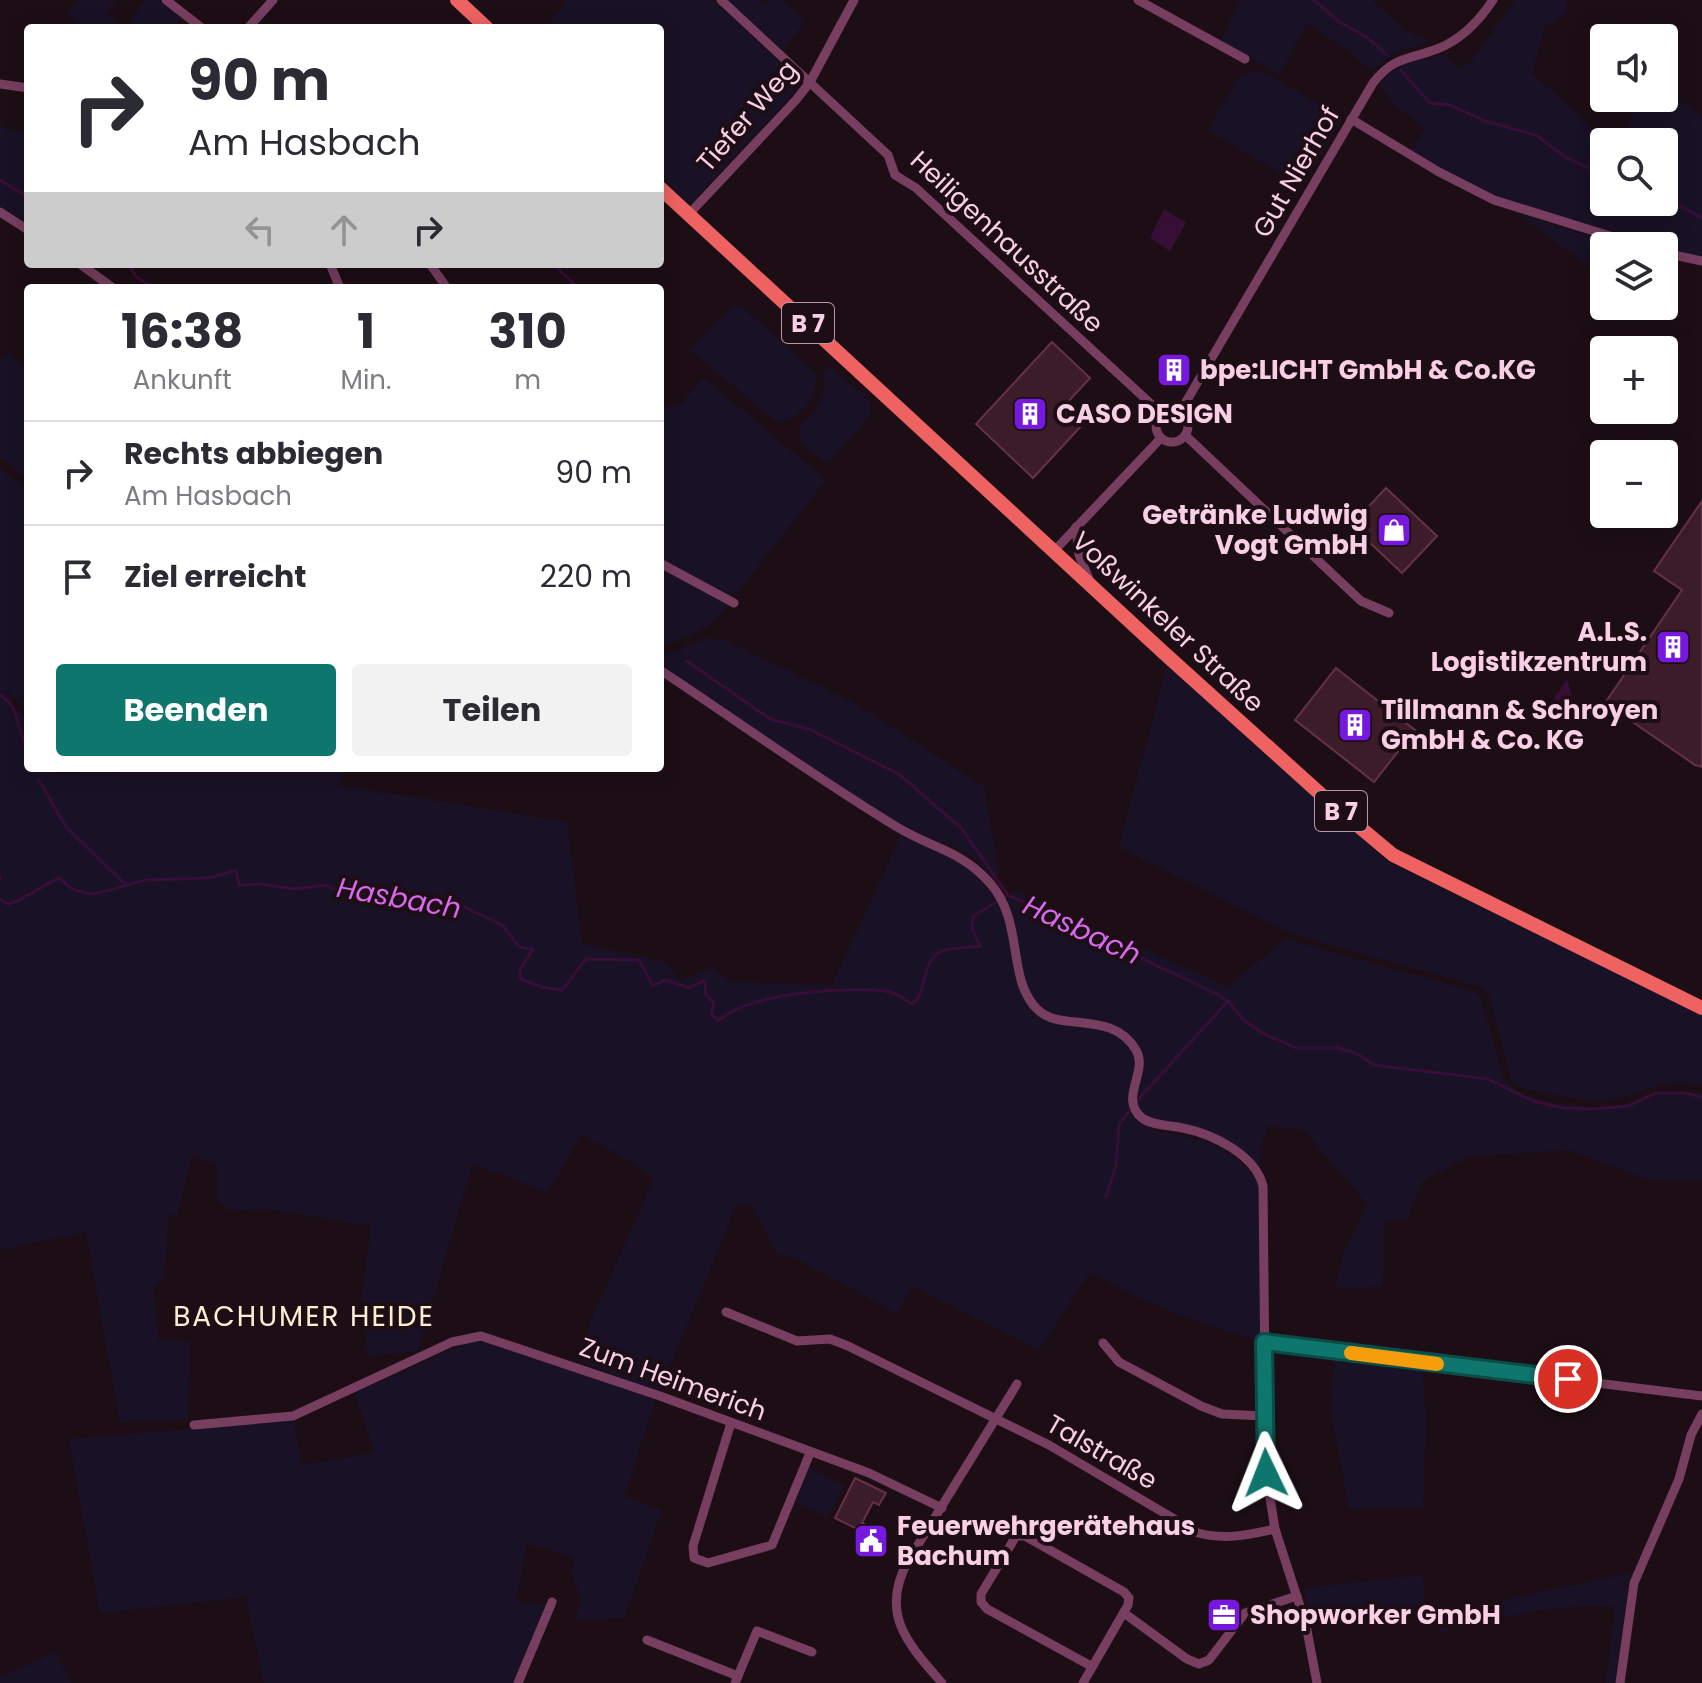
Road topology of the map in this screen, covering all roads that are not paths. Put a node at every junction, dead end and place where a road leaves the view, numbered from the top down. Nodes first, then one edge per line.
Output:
1 (166, 0) edge
2 (273, 0) edge
3 (457, 0) edge
4 (721, 0) edge
5 (854, 0) edge
6 (1138, 0) edge
7 (1493, 0) edge
8 (197, 24) edge
9 (252, 24) edge
10 (483, 24) edge
11 (1245, 59) dead end
12 (810, 82) junction
13 (0, 84) edge
14 (24, 87) edge
15 (1351, 119) junction
16 (664, 192) edge
17 (0, 212) edge
18 (689, 214) junction
19 (24, 227) edge
20 (1597, 232) edge
21 (1678, 256) edge
22 (1702, 261) edge
23 (86, 268) edge
24 (98, 268) edge
25 (92, 272) junction
26 (108, 284) edge
27 (1180, 412) junction
28 (1162, 414) junction
29 (1185, 435) junction
30 (1161, 438) junction
31 (1076, 527) junction
32 (1055, 550) junction
33 (664, 565) edge
34 (1092, 585) junction
35 (734, 603) dead end
36 (1389, 613) dead end
37 (664, 673) edge
38 (1702, 1008) edge
39 (726, 1312) dead end
40 (1264, 1342) junction
41 (1103, 1343) dead end
42 (1017, 1384) dead end
43 (1702, 1396) edge
44 (1702, 1414) edge
45 (1264, 1416) junction
46 (997, 1421) junction
47 (731, 1423) junction
48 (194, 1425) dead end
49 (810, 1453) junction
50 (942, 1508) junction
51 (1275, 1529) junction
52 (1297, 1596) junction
53 (552, 1602) dead end
54 (1124, 1613) junction
55 (647, 1640) dead end
56 (812, 1652) dead end
57 (1091, 1666) junction
58 (737, 1679) edge
59 (518, 1683) edge
60 (942, 1683) edge
61 (1083, 1683) edge
62 (1317, 1683) edge
63 (1620, 1683) edge

1 - 8 street
2 - 9 street
3 - 10 main road
4 - 12 street, Heiligenhausstraße
5 - 12 street, Tiefer Weg
6 - 11 street
7 - 15 street, Gut Nierhof
12 - 18 street, Tiefer Weg
12 - 28 street, Heiligenhausstraße
13 - 14 street
15 - 20 street
15 - 27 street, Gut Nierhof
16 - 18 main road, Voßwinkeler Straße / B 7
17 - 19 street
18 - 32 main road, Voßwinkeler Straße / B 7
21 - 22 street
23 - 25 street
24 - 25 street
25 - 26 street
27 - 28 street
27 - 29 street
28 - 30 street
29 - 30 street
29 - 36 street
30 - 31 street
31 - 32 street
31 - 34 street
32 - 34 main road, Voßwinkeler Straße / B 7
33 - 35 street
34 - 38 main road, Voßwinkeler Straße / B 7
37 - 40 street
39 - 46 street, Talstraße
40 - 43 street
40 - 45 street
41 - 45 street
42 - 46 street
44 - 63 street
45 - 51 street
46 - 50 street
46 - 51 street, Talstraße
47 - 48 street, Zum Heimerich
47 - 49 street, Zum Heimerich
47 - 49 street
49 - 50 street, Zum Heimerich
50 - 60 street
51 - 52 street
52 - 54 street
52 - 62 street
53 - 59 street
54 - 57 street
54 - 57 street
55 - 58 street
56 - 58 street
57 - 61 street

